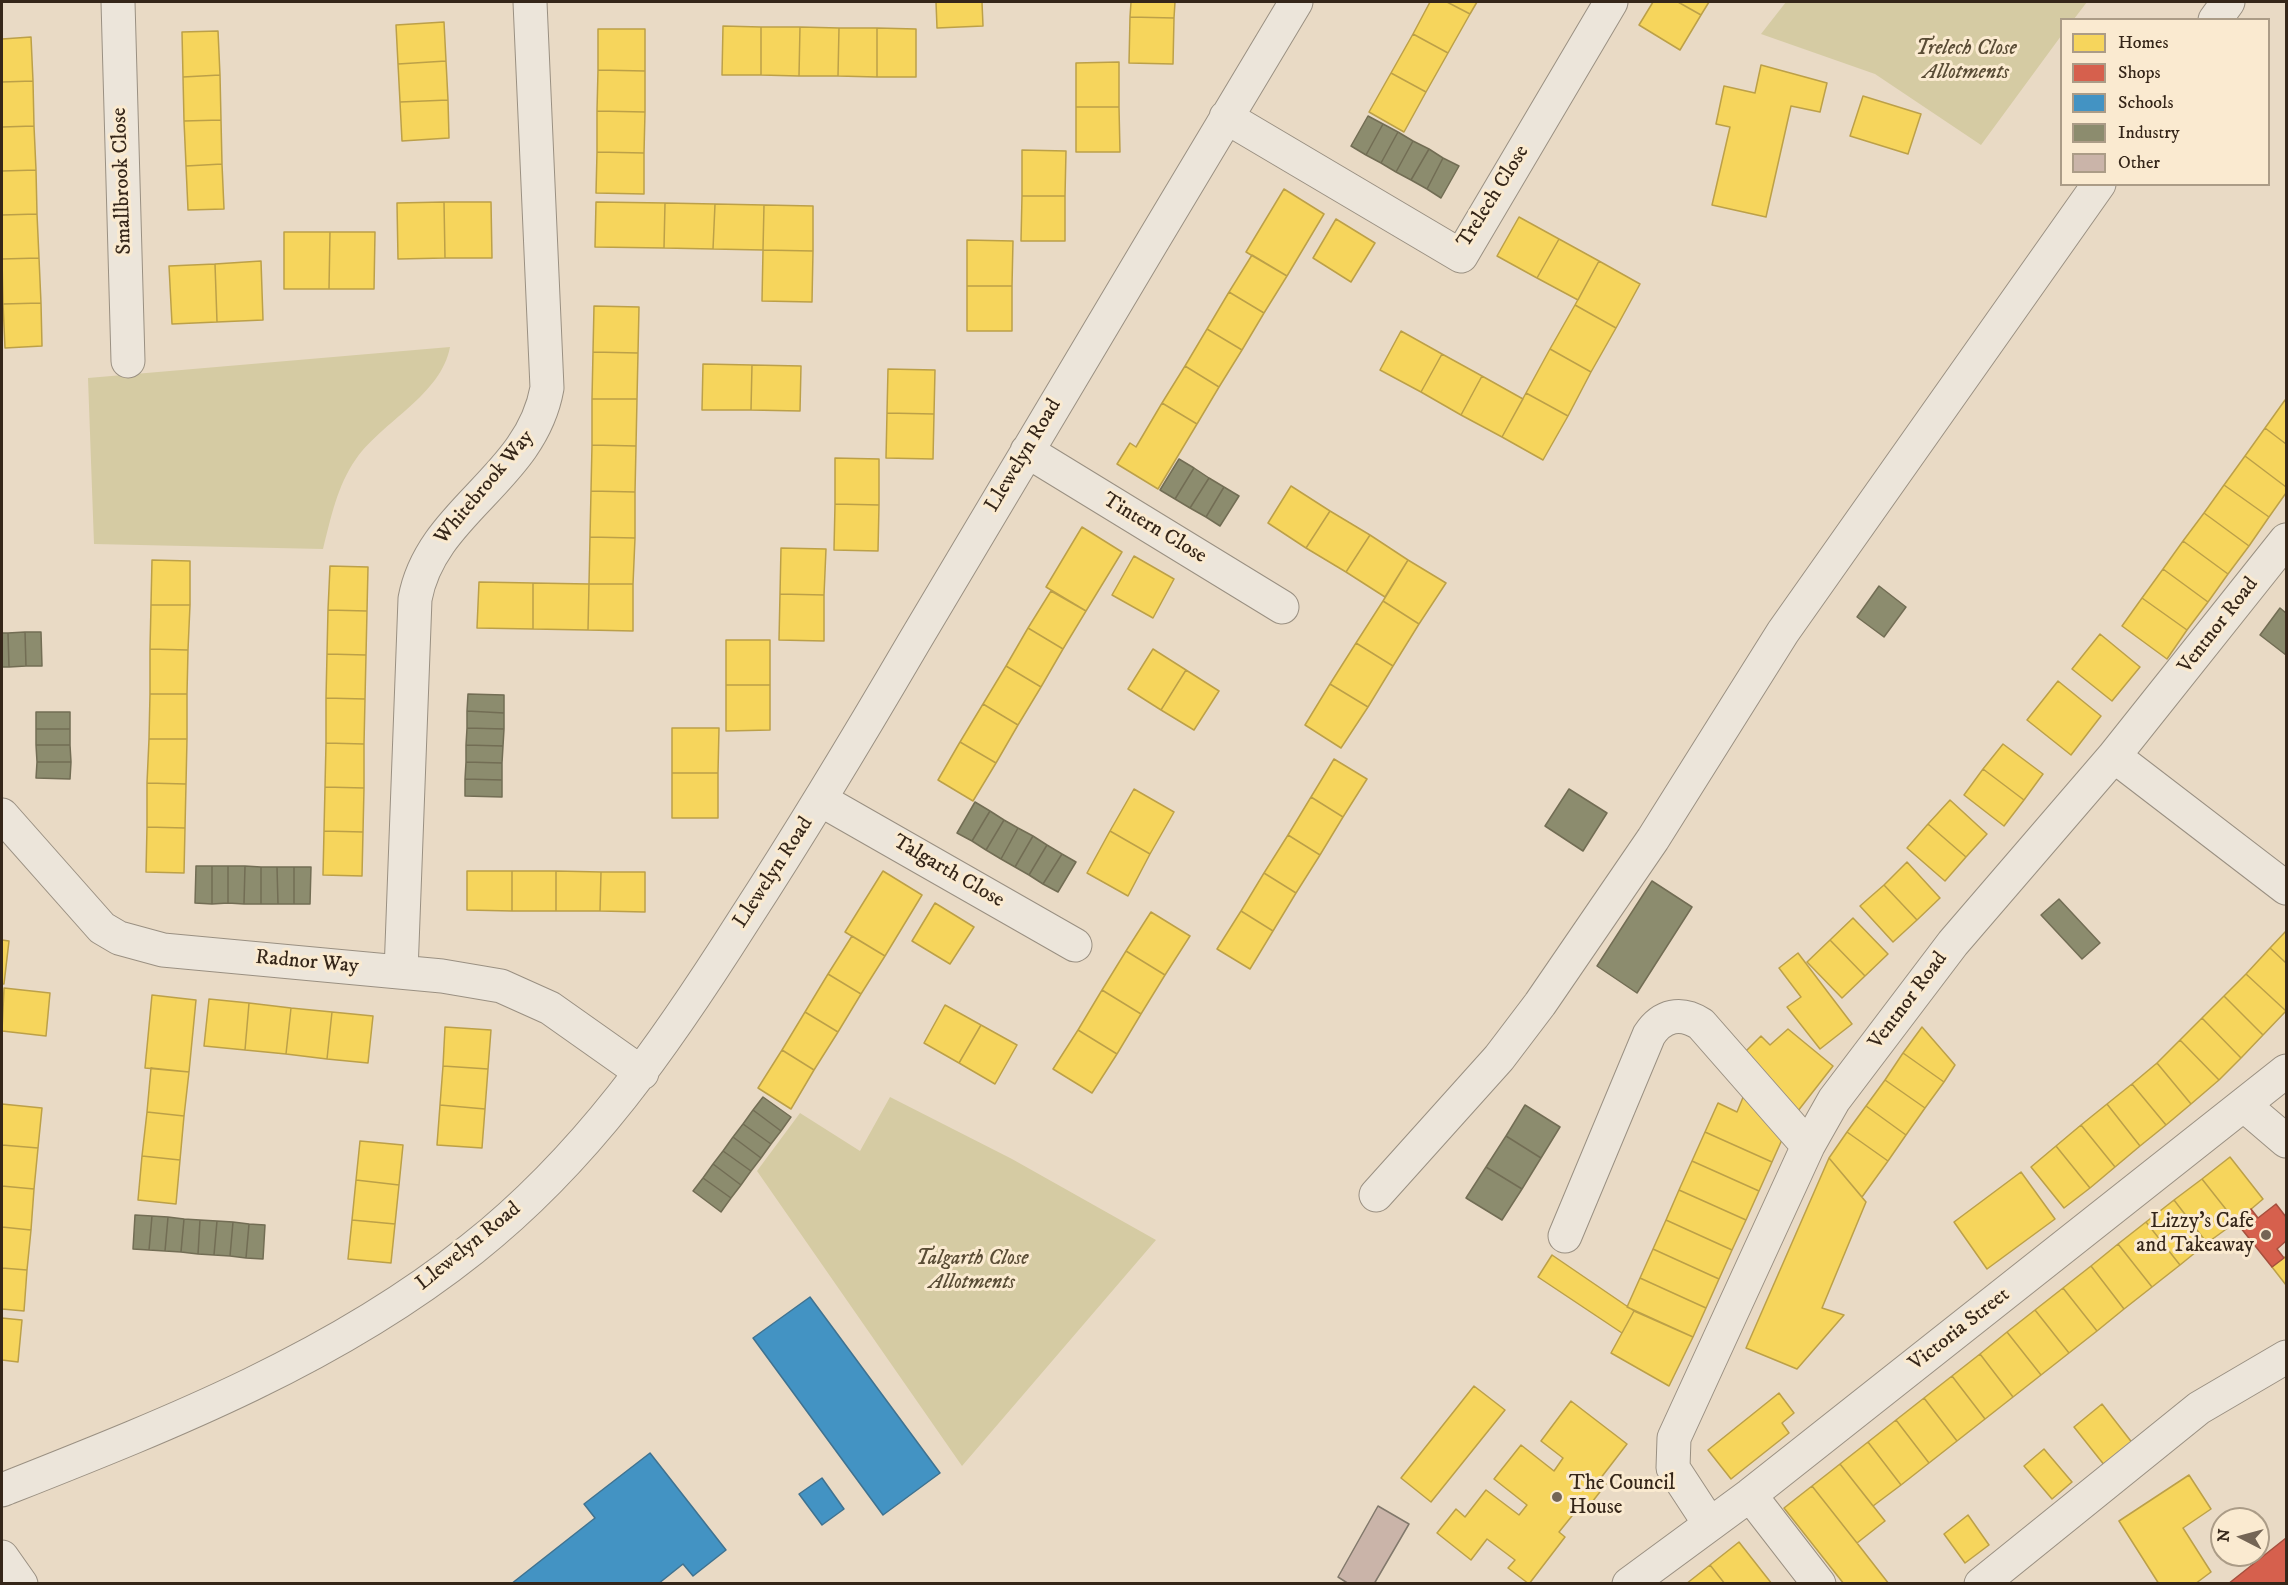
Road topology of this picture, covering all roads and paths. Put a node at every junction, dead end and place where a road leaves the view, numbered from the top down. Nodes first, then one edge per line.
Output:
1 (118, 2) edge
2 (530, 2) edge
3 (1296, 2) edge
4 (1611, 2) edge
5 (2228, 2) edge
6 (2216, 18) edge
7 (1226, 117) junction
8 (2098, 186) edge
9 (128, 361) dead end
10 (1027, 451) junction
11 (2286, 540) edge
12 (1282, 607) dead end
13 (2114, 756) junction
14 (821, 800) junction
15 (2, 815) edge
16 (2286, 888) edge
17 (1075, 945) dead end
18 (401, 972) junction
19 (2286, 1071) edge
20 (642, 1074) junction
21 (2245, 1106) junction
22 (2286, 1141) edge
23 (1808, 1146) junction
24 (1376, 1195) dead end
25 (1565, 1236) dead end
26 (2286, 1357) edge
27 (2, 1490) edge
28 (1750, 1495) junction
29 (1709, 1523) junction
30 (2, 1557) edge
31 (21, 1584) edge
32 (1629, 1584) edge
33 (1819, 1584) edge
34 (1981, 1584) edge

1 - 9 street, Smallbrook Close
2 - 18 street, Whitebrook Way
3 - 7 street, Llewelyn Road
4 - 7 street, Trelech Close
5 - 6 street
7 - 10 street, Llewelyn Road
8 - 24 street
10 - 12 street, Tintern Close
10 - 14 street, Llewelyn Road
11 - 13 street, Ventnor Road
13 - 16 street
13 - 23 street, Ventnor Road
14 - 17 street, Talgarth Close
14 - 20 street, Llewelyn Road
15 - 18 street, Radnor Way
18 - 20 street, Radnor Way
19 - 21 street, Victoria Street
20 - 27 street, Llewelyn Road
21 - 22 street
21 - 28 street, Victoria Street
23 - 25 street
23 - 29 street, Ventnor Road
26 - 34 street
28 - 29 street, Victoria Street
28 - 33 street
29 - 32 street, Victoria Street
30 - 31 street

